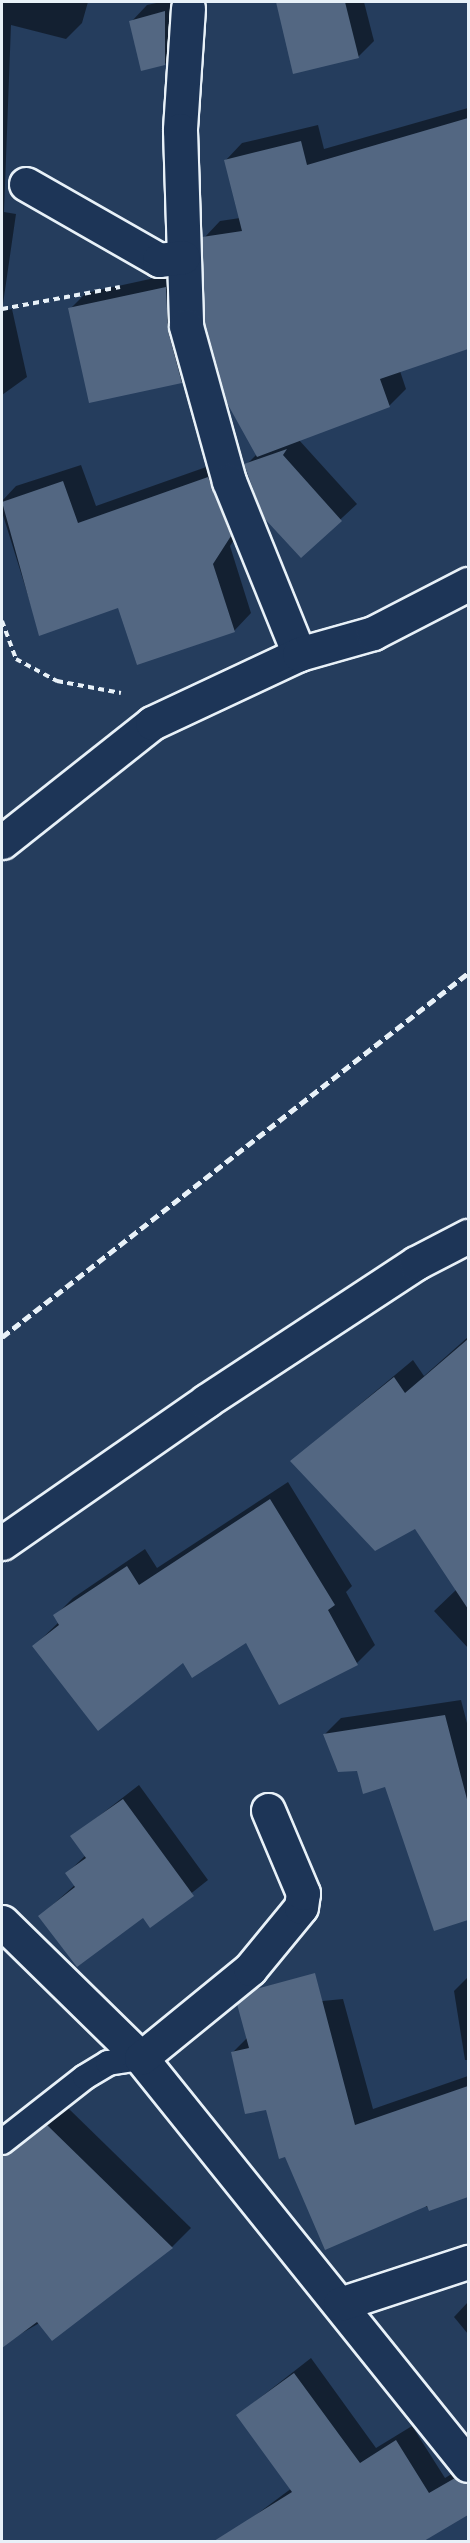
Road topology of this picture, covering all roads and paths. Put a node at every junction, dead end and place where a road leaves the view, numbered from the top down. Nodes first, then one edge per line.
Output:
1 (188, 8) dead end
2 (26, 184) dead end
3 (171, 258) junction
4 (2, 309) edge
5 (468, 584) edge
6 (2, 621) edge
7 (298, 654) junction
8 (152, 723) junction
9 (2, 842) edge
10 (468, 1236) edge
11 (2, 1543) edge
12 (268, 1810) dead end
13 (2, 1922) edge
14 (141, 2058) junction
15 (2, 2142) edge
16 (468, 2262) edge
17 (340, 2304) junction
18 (468, 2465) edge

1 - 3 street
2 - 3 street
3 - 4 path
3 - 7 street
5 - 7 street
6 - 8 path
7 - 8 street
8 - 9 street
10 - 11 street
12 - 14 street
13 - 14 street
14 - 15 lane
14 - 17 street
16 - 17 street
17 - 18 street

